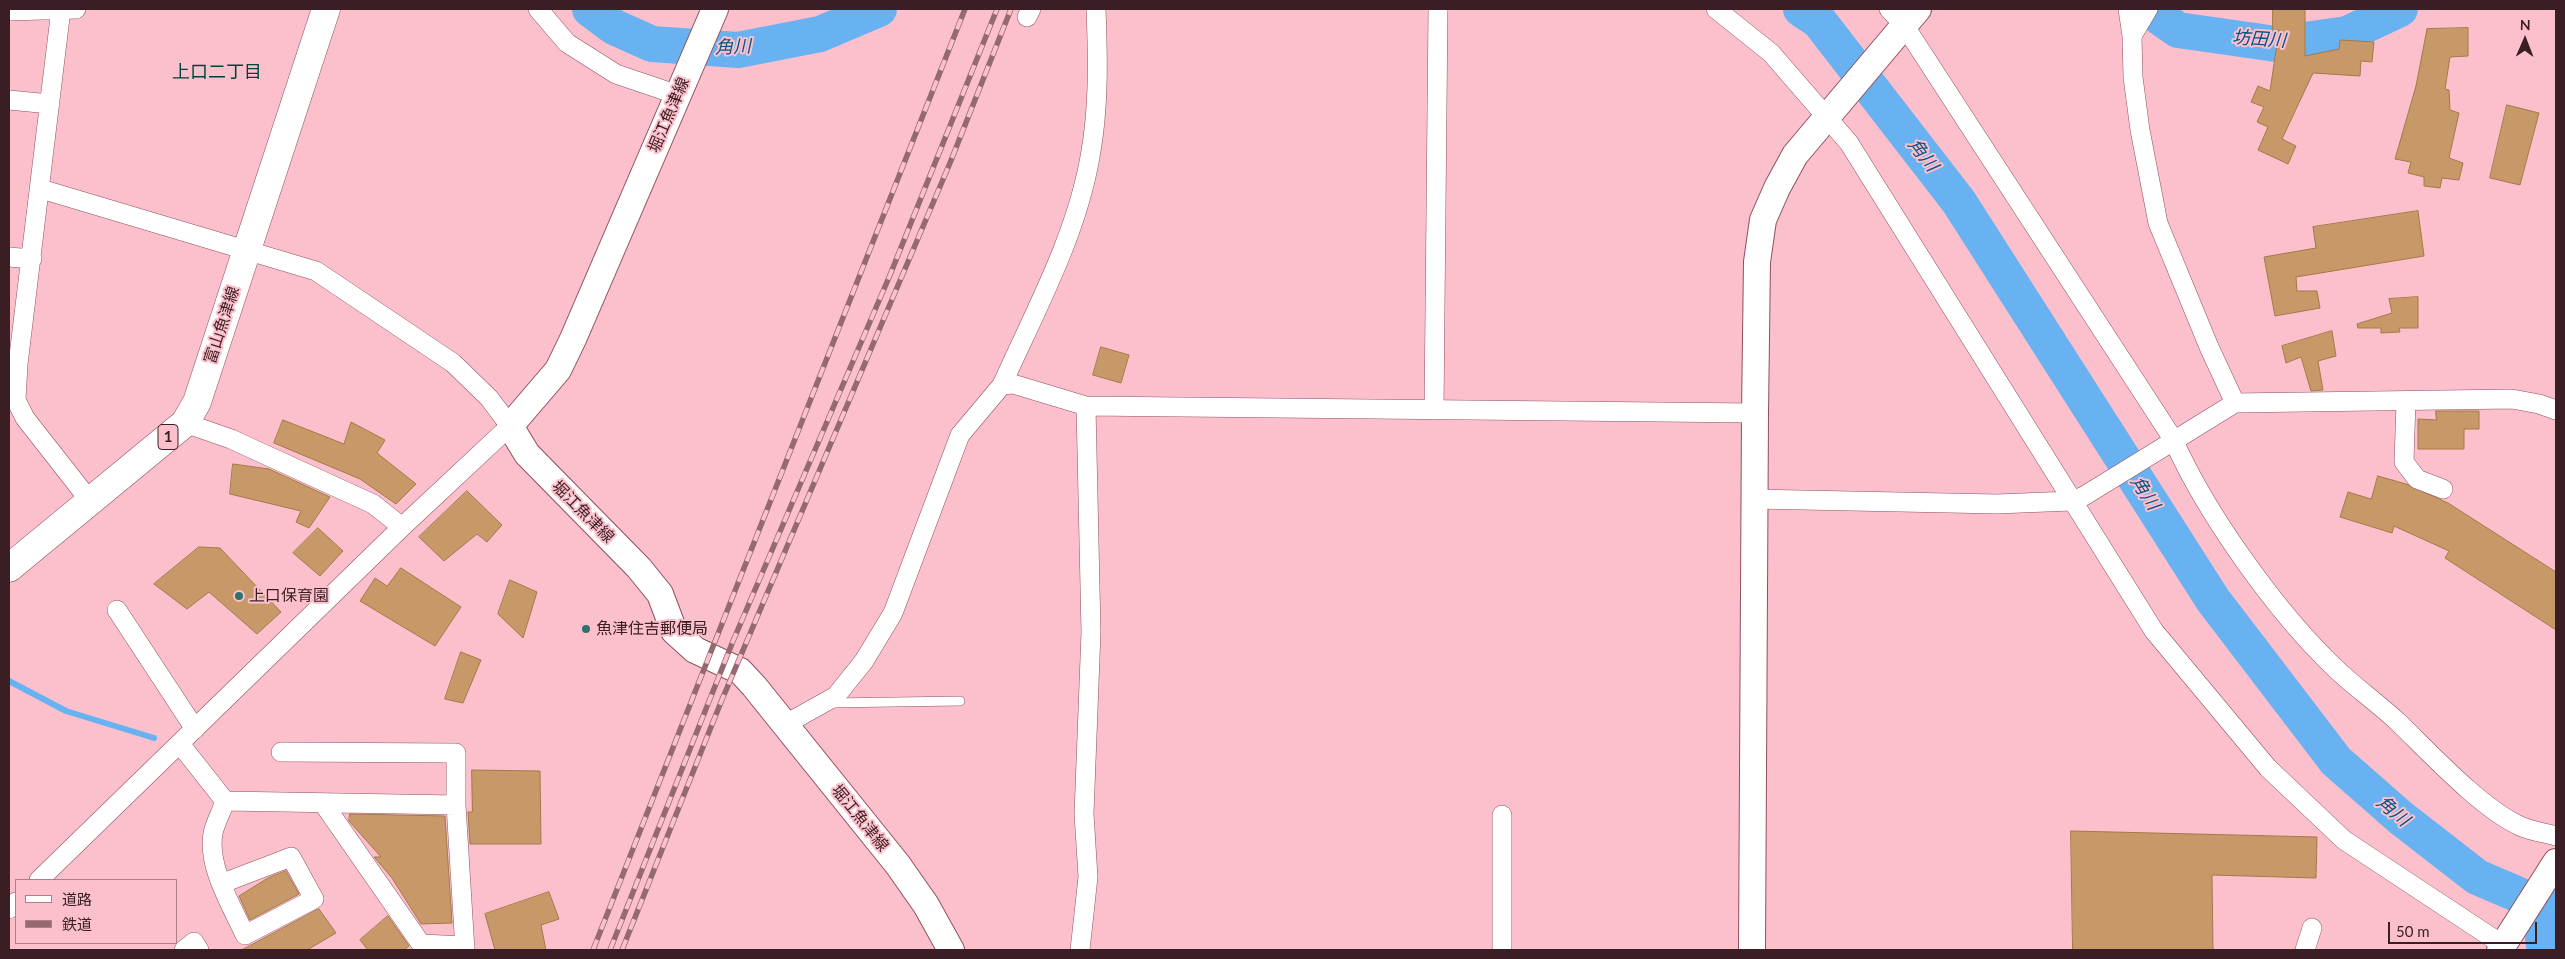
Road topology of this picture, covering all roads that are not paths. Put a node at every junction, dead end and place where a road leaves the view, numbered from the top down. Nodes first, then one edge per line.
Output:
1 (66, 9) edge
2 (326, 9) edge
3 (538, 9) edge
4 (715, 9) edge
5 (1096, 9) edge
6 (1438, 9) edge
7 (1716, 9) edge
8 (2128, 9) edge
9 (2148, 9) edge
10 (9, 11) edge
11 (1903, 18) edge
12 (2132, 36) junction
13 (682, 83) junction
14 (9, 100) edge
15 (50, 104) junction
16 (1830, 114) junction
17 (41, 189) junction
18 (248, 249) junction
19 (9, 257) edge
20 (32, 259) junction
21 (1002, 384) junction
22 (12, 400) edge
23 (2406, 401) junction
24 (2235, 403) junction
25 (1086, 406) junction
26 (1434, 410) junction
27 (2556, 410) edge
28 (1754, 412) junction
29 (185, 422) junction
30 (510, 426) junction
31 (2171, 441) junction
32 (2443, 489) dead end
33 (1754, 499) junction
34 (2078, 499) junction
35 (90, 501) junction
36 (402, 527) junction
37 (9, 568) edge
38 (117, 610) dead end
39 (960, 702) dead end
40 (824, 703) junction
41 (784, 724) junction
42 (195, 730) junction
43 (180, 744) junction
44 (281, 752) dead end
45 (225, 801) junction
46 (323, 802) junction
47 (456, 805) junction
48 (1502, 815) dead end
49 (2556, 836) edge
50 (2556, 862) edge
51 (40, 879) edge
52 (223, 883) junction
53 (2312, 928) dead end
54 (2505, 943) edge
55 (465, 948) edge
56 (184, 950) edge
57 (199, 950) edge
58 (951, 950) edge
59 (1080, 950) edge
60 (1502, 950) edge
61 (1752, 950) edge
62 (2305, 950) edge

1 - 10 street
1 - 15 street
2 - 18 main road, 富山魚津線 / 1
3 - 13 street
4 - 13 main road, 堀江魚津線
5 - 21 street
6 - 26 street
7 - 16 street
8 - 12 street
9 - 12 street
11 - 16 main road
11 - 31 street
12 - 24 street
13 - 30 main road, 堀江魚津線
14 - 15 street
15 - 17 street
16 - 28 main road
16 - 34 street
17 - 18 street
17 - 20 street
18 - 29 main road, 富山魚津線 / 1
18 - 30 street
19 - 20 street
20 - 22 street
21 - 25 street
21 - 40 street
22 - 35 street
23 - 24 street
23 - 27 street
23 - 32 street
24 - 31 street
25 - 26 street
25 - 59 street
26 - 28 street
28 - 33 main road
29 - 35 main road, 富山魚津線 / 1
29 - 36 street
30 - 36 street
30 - 41 main road, 堀江魚津線
31 - 34 street
31 - 49 street
33 - 34 street
33 - 61 main road
34 - 54 street
35 - 37 main road, 富山魚津線 / 1
36 - 42 street
38 - 42 street
39 - 40 lane
40 - 41 street
41 - 58 main road, 堀江魚津線
42 - 43 street
43 - 45 street
43 - 51 street
44 - 47 street
45 - 46 street
45 - 52 street
46 - 47 street
46 - 55 street
47 - 55 street
48 - 60 street
50 - 54 main road
52 - 52 street
53 - 62 street
56 - 57 street

